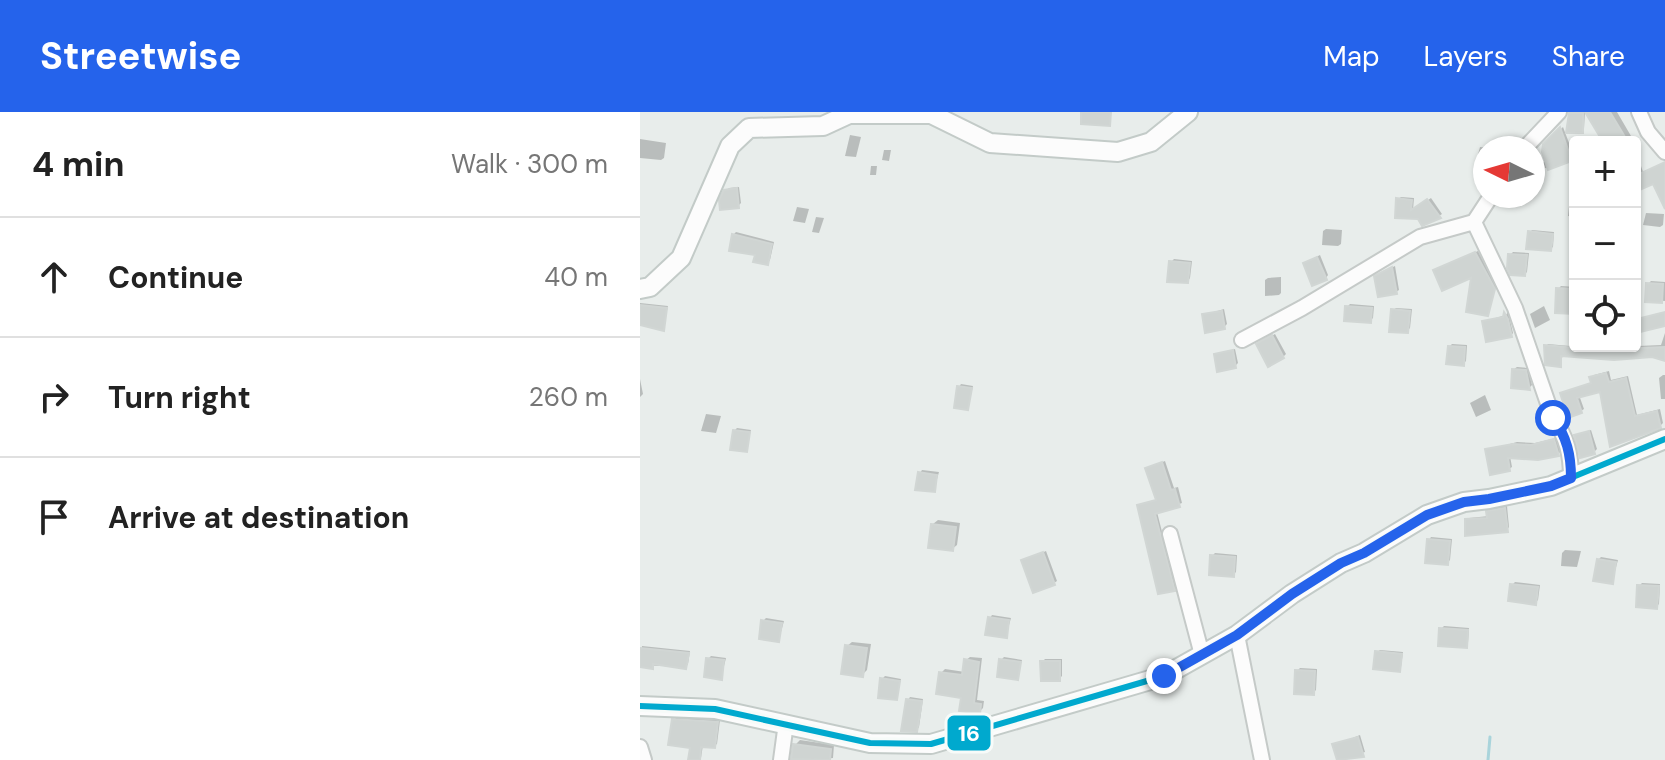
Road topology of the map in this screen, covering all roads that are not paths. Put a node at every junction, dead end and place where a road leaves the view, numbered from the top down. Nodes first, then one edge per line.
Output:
1 (1188, 112) edge
2 (1559, 112) edge
3 (1639, 112) edge
4 (1536, 136) edge
5 (1665, 152) edge
6 (1483, 208) edge
7 (1474, 222) junction
8 (640, 289) edge
9 (1242, 340) dead end
10 (1665, 439) edge
11 (1571, 478) junction
12 (1170, 534) dead end
13 (1237, 635) junction
14 (1202, 655) junction
15 (640, 706) edge
16 (786, 723) junction
17 (640, 747) edge
18 (931, 752) edge
19 (644, 760) edge
20 (781, 760) edge
21 (1262, 760) edge

1 - 8 main road
2 - 4 street
3 - 5 street
6 - 7 street
7 - 9 street
7 - 11 street
10 - 11 main road
11 - 13 main road
12 - 14 street
13 - 14 main road
13 - 21 street
14 - 18 main road
15 - 16 main road
16 - 18 main road
16 - 20 street
17 - 19 street

